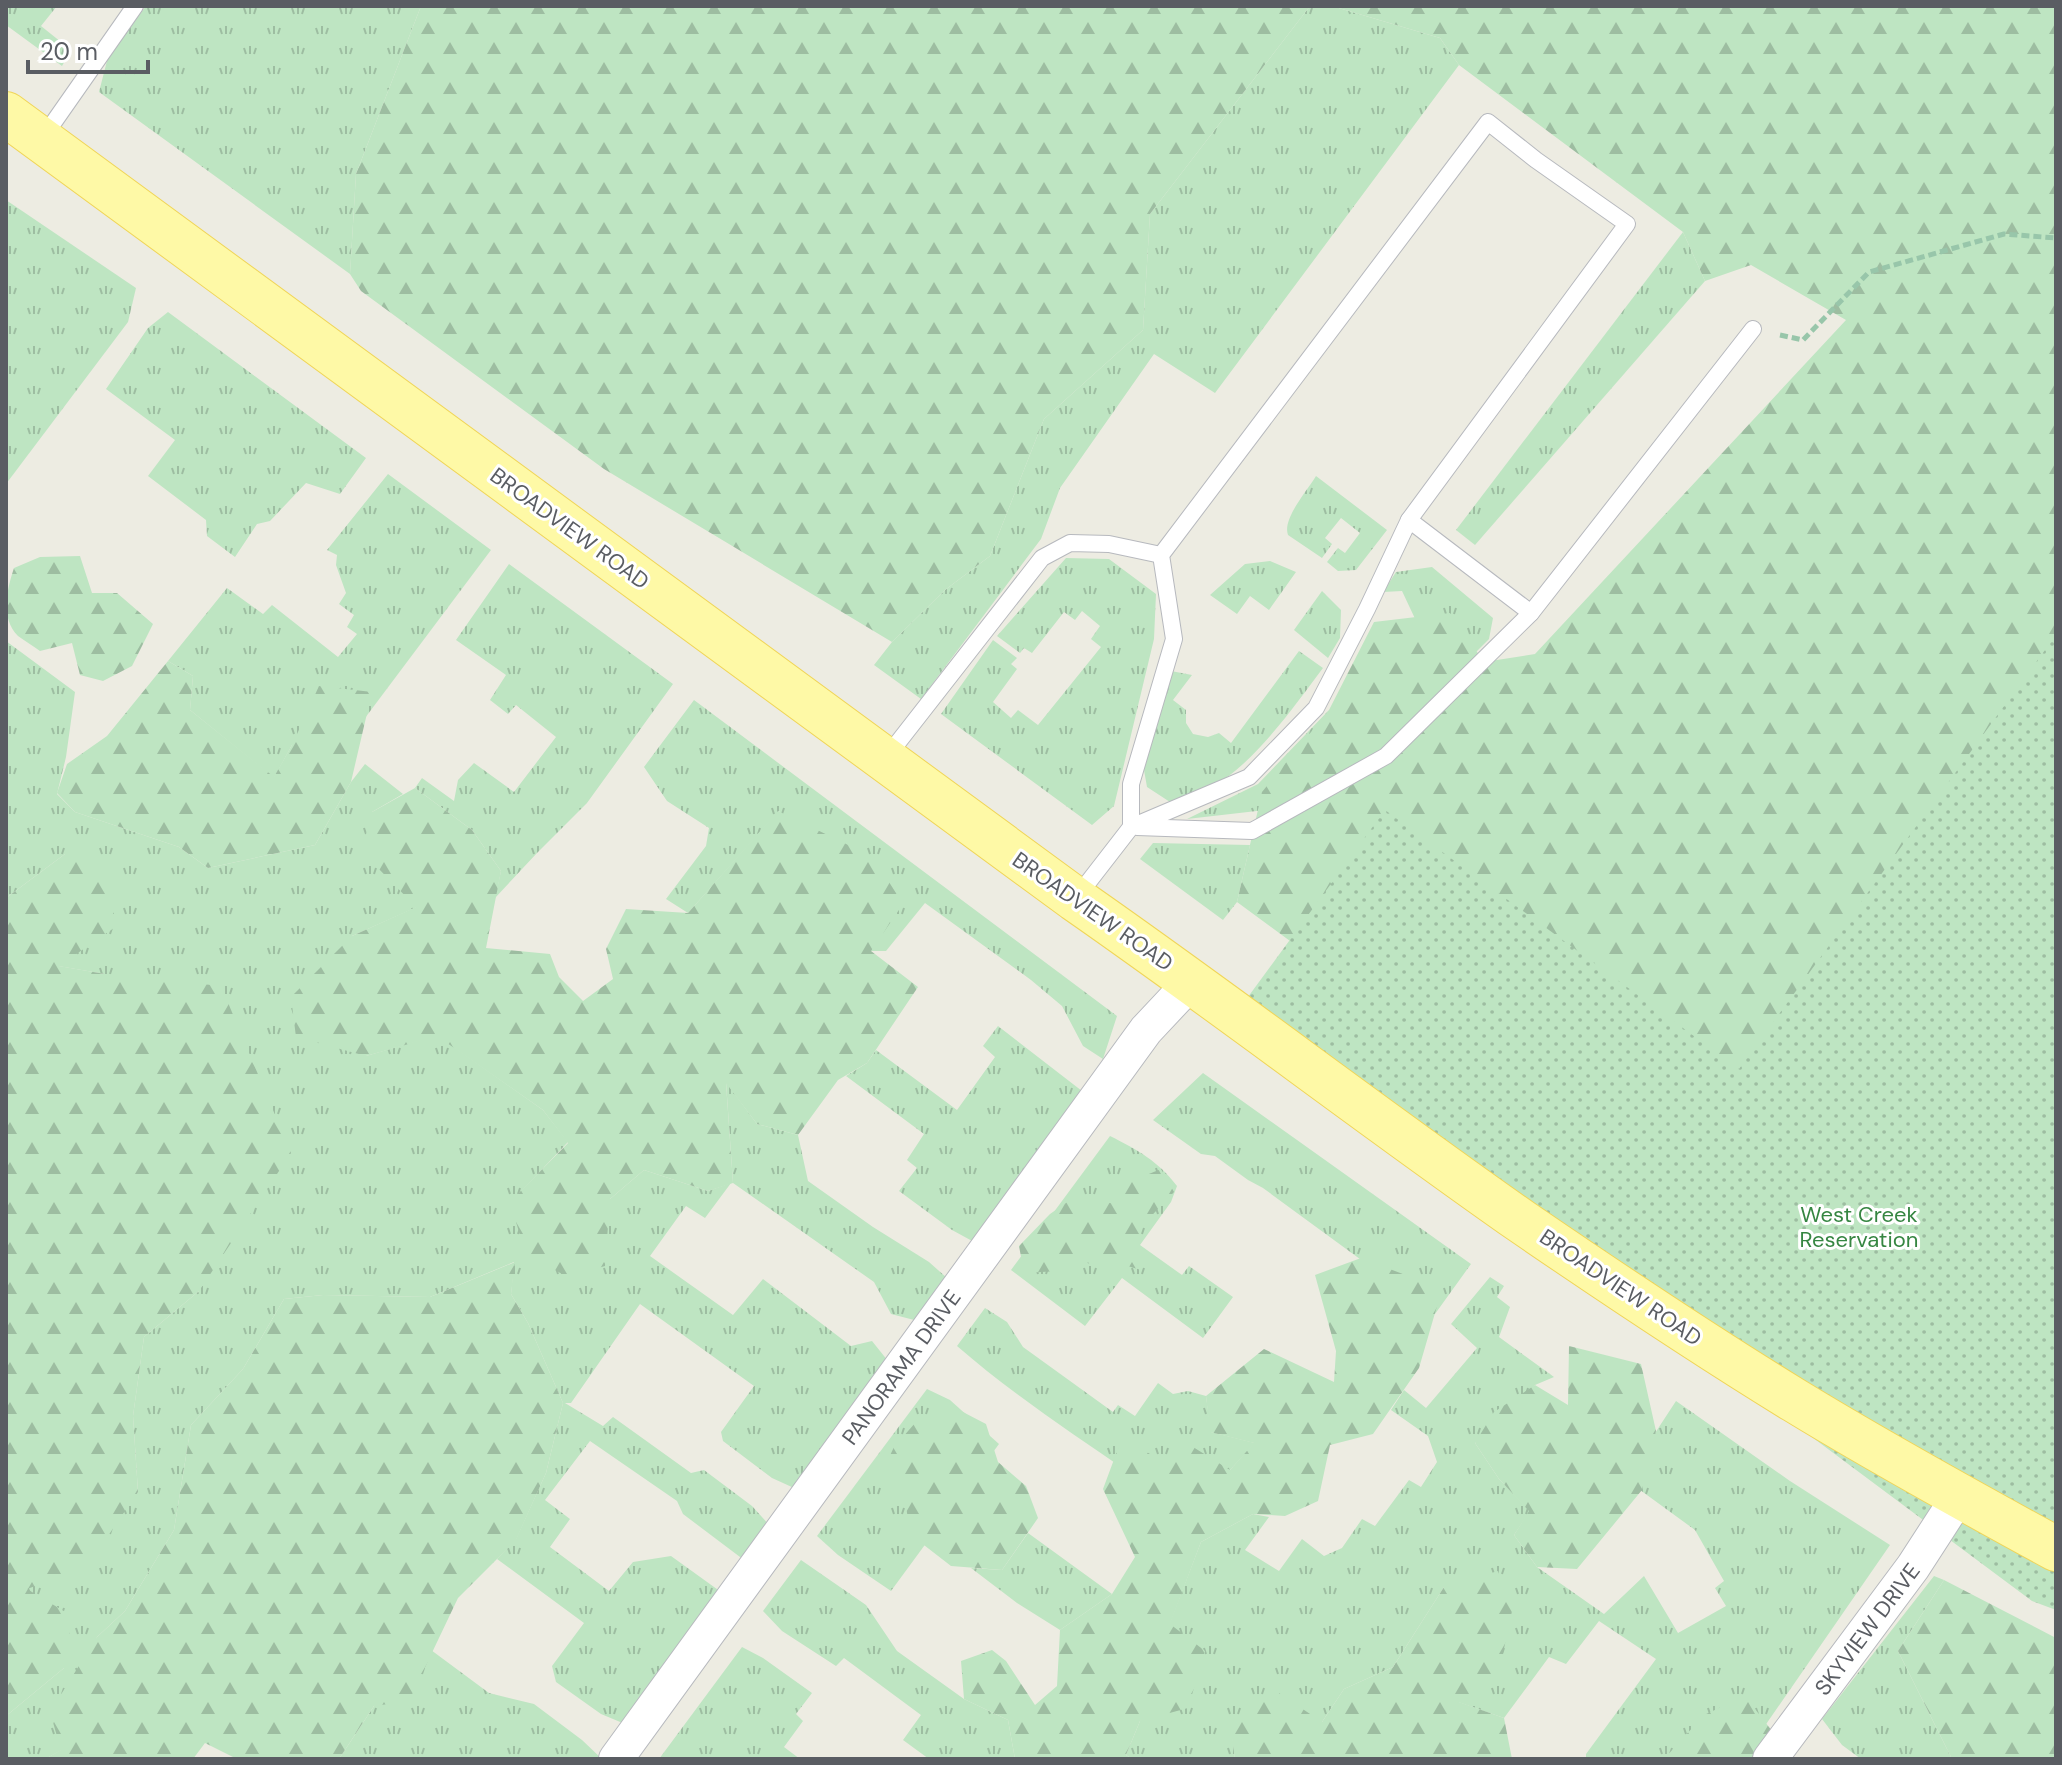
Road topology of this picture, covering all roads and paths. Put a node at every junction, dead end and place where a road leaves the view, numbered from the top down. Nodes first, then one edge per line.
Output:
1 (135, 6) edge
2 (6, 114) edge
3 (42, 140) junction
4 (2056, 238) edge
5 (1753, 329) joint
6 (1409, 520) junction
7 (1161, 555) junction
8 (1531, 613) junction
9 (885, 760) junction
10 (1131, 827) junction
11 (1075, 899) junction
12 (1192, 981) junction
13 (1959, 1496) junction
14 (2056, 1549) edge
15 (616, 1759) edge
16 (1770, 1759) edge

1 - 3 lane
2 - 3 main road, BROADVIEW ROAD
3 - 9 main road, BROADVIEW ROAD
4 - 5 path
5 - 8 lane
6 - 7 lane
6 - 8 lane
6 - 10 lane
7 - 9 lane
7 - 10 lane
8 - 10 lane
9 - 11 main road, BROADVIEW ROAD
10 - 11 lane
11 - 12 main road, BROADVIEW ROAD
12 - 13 main road, BROADVIEW ROAD
12 - 15 street, PANORAMA DRIVE
13 - 14 main road, BROADVIEW ROAD
13 - 16 street, SKYVIEW DRIVE

